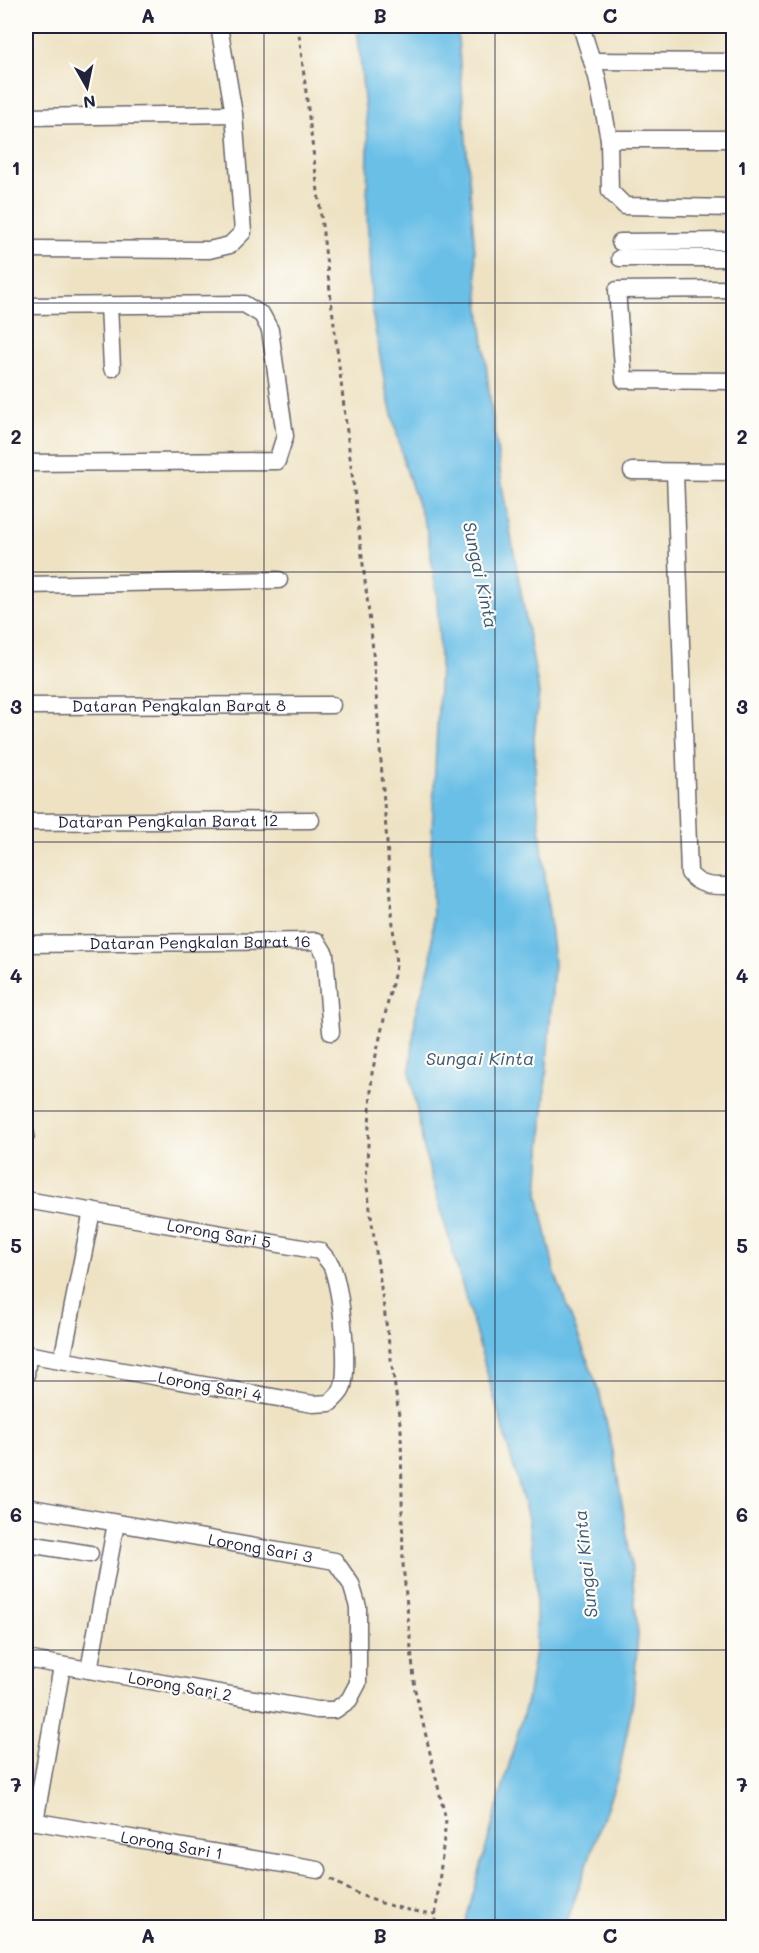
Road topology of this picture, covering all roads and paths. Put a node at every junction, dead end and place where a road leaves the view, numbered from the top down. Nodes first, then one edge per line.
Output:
1 (219, 26) edge
2 (298, 26) edge
3 (582, 26) edge
4 (592, 61) junction
5 (734, 62) edge
6 (234, 114) junction
7 (26, 117) edge
8 (609, 139) junction
9 (734, 139) edge
10 (734, 208) edge
11 (734, 241) edge
12 (26, 249) edge
13 (734, 258) edge
14 (734, 290) edge
15 (109, 305) junction
16 (26, 306) edge
17 (112, 368) dead end
18 (734, 381) edge
19 (26, 463) edge
20 (632, 471) dead end
21 (675, 472) junction
22 (734, 472) edge
23 (279, 580) dead end
24 (26, 585) edge
25 (332, 705) dead end
26 (26, 706) edge
27 (311, 820) dead end
28 (26, 822) edge
29 (734, 886) edge
30 (26, 944) edge
31 (331, 1032) dead end
32 (26, 1200) edge
33 (92, 1212) junction
34 (344, 1342) joint
35 (27, 1354) edge
36 (62, 1360) junction
37 (26, 1375) edge
38 (26, 1507) edge
39 (116, 1523) junction
40 (26, 1551) edge
41 (90, 1554) dead end
42 (26, 1659) edge
43 (62, 1666) junction
44 (89, 1670) junction
45 (335, 1710) joint
46 (30, 1821) edge
47 (318, 1870) joint
48 (436, 1914) junction
49 (434, 1928) edge

1 - 6 street
2 - 48 path
3 - 4 street
4 - 5 street
4 - 8 street
6 - 7 street
6 - 12 street
8 - 9 street
8 - 10 street
11 - 13 street
14 - 18 street
15 - 16 street
15 - 17 street
15 - 19 street
20 - 21 street
21 - 22 street
21 - 29 street
23 - 24 street
25 - 26 street, Dataran Pengkalan Barat 8
27 - 28 street, Dataran Pengkalan Barat 12
30 - 31 street, Dataran Pengkalan Barat 16
32 - 33 street, Lorong Sari 5
33 - 34 street, Lorong Sari 5
33 - 36 street
34 - 36 street, Lorong Sari 4
35 - 36 street, Lorong Sari 4
35 - 37 street
38 - 39 street, Lorong Sari 3
39 - 44 street
39 - 45 street, Lorong Sari 3
40 - 41 street
42 - 43 street, Lorong Sari 2
43 - 44 street, Lorong Sari 2
43 - 46 street
44 - 45 street, Lorong Sari 2
46 - 47 street, Lorong Sari 1
47 - 48 path
48 - 49 path

